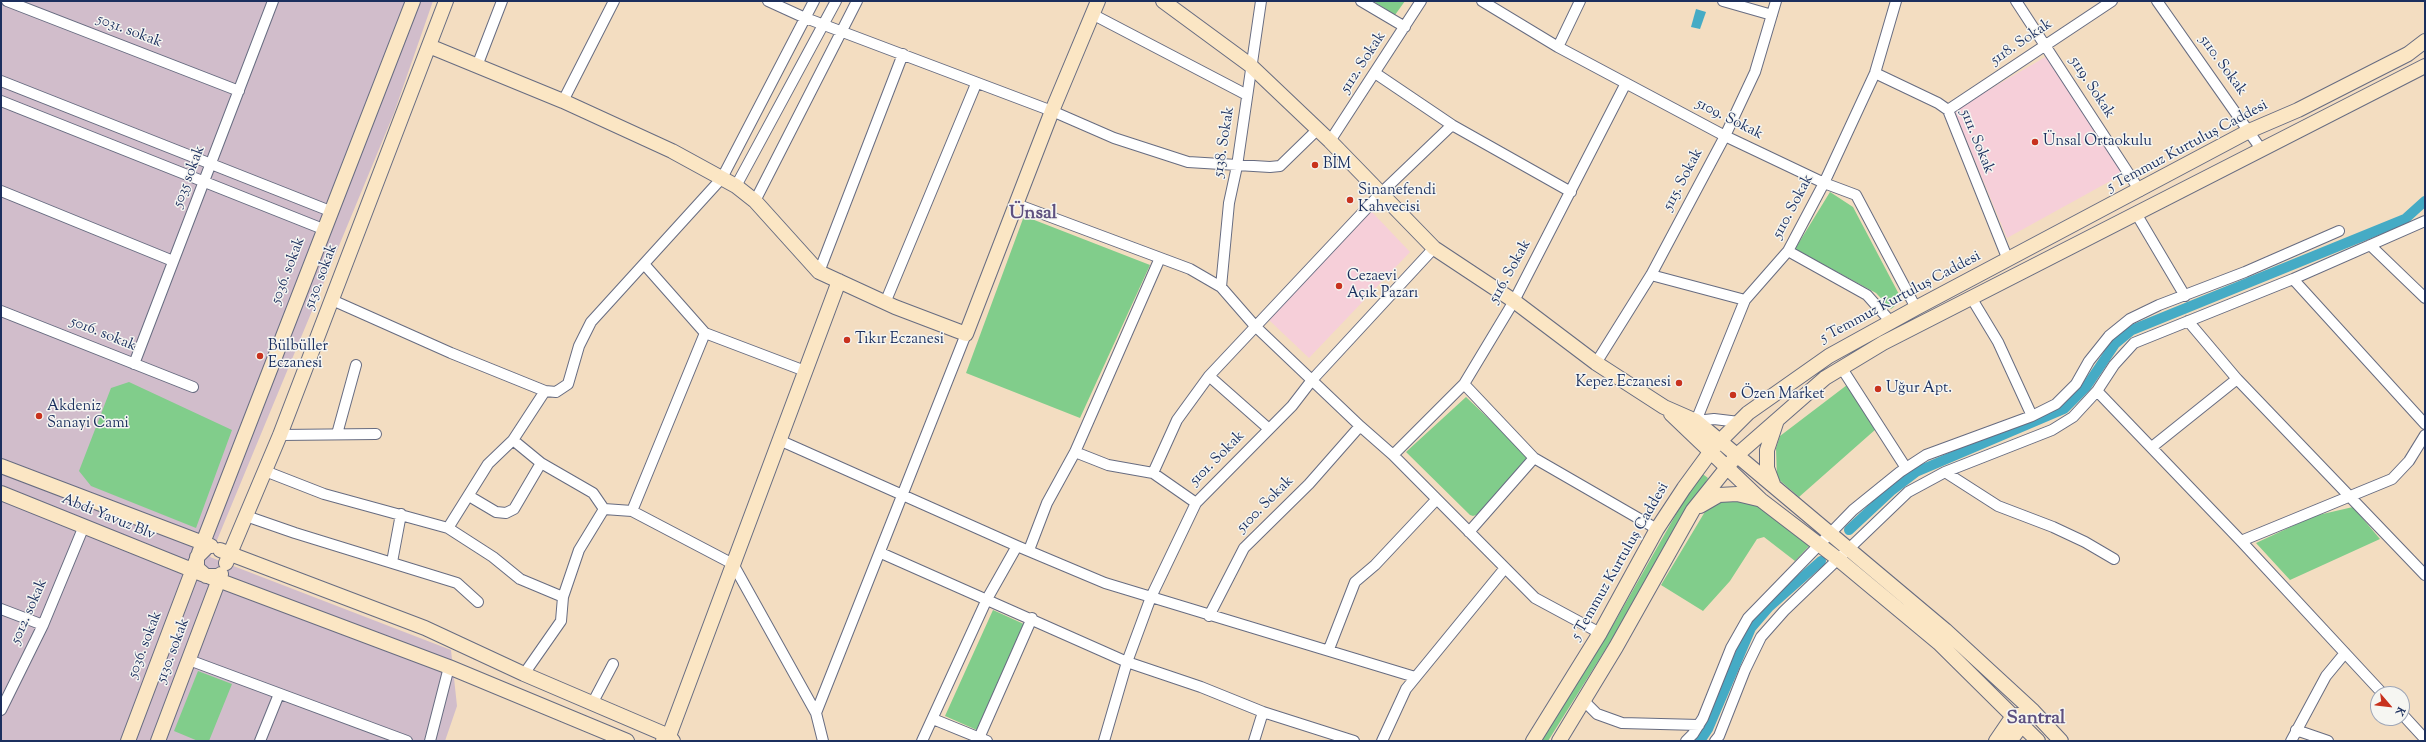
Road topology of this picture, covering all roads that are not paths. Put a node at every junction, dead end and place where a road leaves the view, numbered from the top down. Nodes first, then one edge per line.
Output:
1 (8, 1) edge
2 (273, 1) edge
3 (413, 1) edge
4 (446, 1) edge
5 (502, 1) edge
6 (614, 1) edge
7 (768, 1) edge
8 (814, 1) edge
9 (836, 1) edge
10 (857, 1) edge
11 (1164, 1) edge
12 (1261, 1) edge
13 (1361, 1) edge
14 (1421, 1) edge
15 (1482, 1) edge
16 (1580, 1) edge
17 (1723, 1) edge
18 (1776, 1) edge
19 (1896, 1) edge
20 (2016, 1) edge
21 (2112, 1) edge
22 (2157, 1) edge
23 (1094, 5) edge
24 (1772, 15) junction
25 (805, 18) junction
26 (823, 25) junction
27 (1405, 27) junction
28 (841, 31) junction
29 (2425, 41) edge
30 (429, 46) junction
31 (2045, 46) junction
32 (1558, 47) junction
33 (903, 54) junction
34 (1250, 65) junction
35 (478, 66) junction
36 (2425, 66) edge
37 (1375, 73) junction
38 (1875, 73) junction
39 (1, 82) edge
40 (1626, 83) junction
41 (976, 84) junction
42 (239, 91) junction
43 (1247, 95) junction
44 (1, 100) edge
45 (563, 101) junction
46 (1052, 110) junction
47 (1948, 110) junction
48 (1452, 125) junction
49 (1318, 129) junction
50 (2249, 131) junction
51 (1724, 136) junction
52 (1330, 141) junction
53 (2261, 150) junction
54 (211, 164) junction
55 (1237, 166) junction
56 (722, 178) junction
57 (204, 181) junction
58 (1824, 183) junction
59 (736, 186) junction
60 (1, 191) edge
61 (2140, 191) junction
62 (1571, 192) junction
63 (1381, 193) junction
64 (755, 201) junction
65 (1016, 204) junction
66 (330, 211) junction
67 (2137, 215) junction
68 (2086, 219) junction
69 (2425, 221) edge
70 (323, 229) junction
71 (2339, 231) dead end
72 (2094, 237) junction
73 (2370, 245) junction
74 (1434, 248) junction
75 (1788, 251) junction
76 (1160, 258) junction
77 (2008, 260) junction
78 (173, 261) junction
79 (644, 264) junction
80 (819, 272) junction
81 (1651, 275) junction
82 (2293, 279) junction
83 (839, 281) junction
84 (1221, 287) junction
85 (2185, 296) junction
86 (2425, 298) edge
87 (1972, 299) junction
88 (332, 300) junction
89 (1514, 300) junction
90 (1745, 300) junction
91 (885, 302) junction
92 (1916, 308) junction
93 (1, 311) edge
94 (2188, 321) junction
95 (1891, 322) junction
96 (1255, 326) junction
97 (705, 333) junction
98 (966, 334) junction
99 (1596, 363) junction
100 (134, 364) junction
101 (356, 365) dead end
102 (1841, 367) junction
103 (805, 371) junction
104 (1209, 376) junction
105 (2237, 379) junction
106 (1312, 380) junction
107 (1464, 384) junction
108 (193, 388) dead end
109 (545, 391) junction
110 (2097, 391) junction
111 (1664, 407) junction
112 (2032, 416) junction
113 (1696, 418) junction
114 (1778, 418) junction
115 (1739, 422) junction
116 (2425, 424) edge
117 (1360, 426) junction
118 (1268, 429) junction
119 (337, 434) junction
120 (376, 434) dead end
121 (280, 435) junction
122 (2425, 435) edge
123 (513, 440) junction
124 (779, 440) junction
125 (1721, 440) junction
126 (2152, 447) junction
127 (1075, 452) junction
128 (1710, 453) junction
129 (1393, 455) junction
130 (1737, 455) junction
131 (1534, 458) junction
132 (541, 463) junction
133 (1, 466) edge
134 (1726, 468) junction
135 (1906, 468) junction
136 (265, 471) junction
137 (1945, 472) junction
138 (1153, 473) junction
139 (1774, 487) junction
140 (1, 494) edge
141 (902, 495) junction
142 (469, 496) junction
143 (2352, 497) junction
144 (1436, 500) junction
145 (1761, 500) junction
146 (1196, 503) junction
147 (604, 509) junction
148 (1693, 510) junction
149 (632, 511) junction
150 (401, 514) junction
151 (246, 516) junction
152 (84, 526) junction
153 (448, 528) junction
154 (1657, 529) junction
155 (1470, 532) junction
156 (1830, 534) junction
157 (2241, 541) junction
158 (1820, 545) junction
159 (1017, 546) junction
160 (1848, 549) junction
161 (1029, 550) junction
162 (881, 553) junction
163 (1838, 559) junction
164 (2114, 559) dead end
165 (211, 562) junction
166 (392, 562) junction
167 (733, 564) junction
168 (1504, 568) junction
169 (2425, 575) edge
170 (563, 597) junction
171 (1151, 597) junction
172 (987, 599) junction
173 (478, 602) dead end
174 (1, 609) edge
175 (1209, 616) junction
176 (1032, 618) junction
177 (43, 625) junction
178 (1600, 633) junction
179 (1329, 649) junction
180 (2345, 653) junction
181 (189, 660) junction
182 (1126, 662) junction
183 (613, 664) dead end
184 (449, 667) junction
185 (524, 674) junction
186 (1415, 677) junction
187 (2376, 686) edge
188 (280, 694) junction
189 (1584, 701) junction
190 (593, 702) junction
191 (1, 710) edge
192 (2033, 711) junction
193 (1263, 712) junction
194 (816, 713) junction
195 (933, 719) junction
196 (2018, 720) junction
197 (2410, 723) edge
198 (1698, 725) junction
199 (2296, 730) junction
200 (668, 739) edge
201 (983, 739) edge
202 (2425, 739) edge
203 (128, 741) edge
204 (158, 741) edge
205 (260, 741) edge
206 (407, 741) edge
207 (430, 741) edge
208 (626, 741) edge
209 (823, 741) edge
210 (922, 741) edge
211 (1104, 741) edge
212 (1254, 741) edge
213 (1354, 741) edge
214 (1382, 741) edge
215 (1533, 741) edge
216 (1558, 741) edge
217 (1686, 741) edge
218 (1715, 741) edge
219 (1996, 741) edge
220 (2010, 741) edge
221 (2038, 741) edge
222 (2061, 741) edge
223 (2291, 741) edge
224 (2328, 741) edge

1 - 42 street, 5031. sokak
2 - 42 street, 5035 sokak
3 - 66 main road, 5036. sokak
4 - 30 main road, 5130. sokak
5 - 35 street
6 - 45 street
7 - 25 street
8 - 25 street
9 - 26 street
10 - 28 street
11 - 34 main road
12 - 34 street, 5138. Sokak
13 - 27 street
14 - 27 street, 5112. Sokak
15 - 32 street, 5109. Sokak
16 - 32 street
17 - 24 street
18 - 24 street, 5115. Sokak
19 - 38 street, 5110. Sokak
20 - 31 street, 5119. Sokak
21 - 31 street, 5118. Sokak
22 - 50 street, 5110. Sokak
23 - 43 street
23 - 46 main road
24 - 51 street, 5115. Sokak
25 - 26 street
25 - 56 street
26 - 28 street
26 - 59 street
27 - 37 street, 5112. Sokak
28 - 33 street
28 - 64 street
29 - 50 main road, 5 Temmuz Kurtuluş Caddesi
30 - 35 main road
30 - 88 main road, 5130. sokak
31 - 47 street, 5118. Sokak
31 - 61 street, 5119. Sokak
32 - 40 street, 5109. Sokak
33 - 41 street
33 - 80 street
34 - 43 street, 5138. Sokak
34 - 49 main road
35 - 45 main road
36 - 53 main road
37 - 48 street
37 - 52 street, 5112. Sokak
38 - 47 street, 5111. Sokak
38 - 58 street, 5110. Sokak
39 - 54 street
40 - 51 street, 5109. Sokak
40 - 62 street, 5116. Sokak
41 - 46 street
41 - 91 street
42 - 54 street, 5035 sokak
43 - 55 street, 5138. Sokak
44 - 57 street
45 - 56 main road
46 - 55 street
46 - 65 main road
47 - 77 street, 5111. Sokak
48 - 62 street
48 - 63 street
49 - 52 main road
49 - 55 street
50 - 53 street, 5110. Sokak
50 - 61 main road, 5 Temmuz Kurtuluş Caddesi
51 - 58 street, 5109. Sokak
51 - 81 street, 5115. Sokak
52 - 63 main road
53 - 67 main road
54 - 57 street, 5035 sokak
54 - 66 street
55 - 84 street, 5138. Sokak
56 - 59 main road
56 - 79 street
57 - 70 street
57 - 78 street, 5035 sokak
58 - 75 street, 5110. Sokak
58 - 92 street, 5109. Sokak
59 - 64 main road
60 - 78 street
61 - 68 main road, 5 Temmuz Kurtuluş Caddesi
62 - 89 street, 5116. Sokak
63 - 74 main road
63 - 96 street
64 - 80 main road
65 - 76 street
65 - 98 main road
66 - 70 main road, 5036. sokak
67 - 72 main road
67 - 85 street
68 - 72 main road
68 - 77 main road, 5 Temmuz Kurtuluş Caddesi
69 - 73 street
70 - 165 main road, 5036. sokak
71 - 85 street
72 - 87 main road
73 - 82 street
73 - 86 street
74 - 89 main road
74 - 106 street, 5101. Sokak
75 - 90 street, 5110. Sokak
75 - 95 street
76 - 84 street
76 - 127 street
77 - 92 main road, 5 Temmuz Kurtuluş Caddesi
78 - 100 street, 5035 sokak
79 - 97 street
79 - 109 street
80 - 83 main road
81 - 90 street
81 - 99 street, 5115. Sokak
82 - 94 street
82 - 116 street
83 - 91 main road
83 - 103 main road
84 - 96 street
85 - 112 street
87 - 102 main road
87 - 112 street
88 - 109 street
88 - 121 main road, 5130. sokak
89 - 99 main road
89 - 107 street, 5116. Sokak
90 - 113 street, 5110. Sokak
91 - 98 main road
92 - 95 main road, 5 Temmuz Kurtuluş Caddesi
93 - 100 street, 5016. sokak
94 - 105 street
94 - 110 street
95 - 115 main road, 5 Temmuz Kurtuluş Caddesi
96 - 104 street
96 - 106 street
97 - 103 street
97 - 149 street
98 - 141 street
99 - 111 main road
100 - 108 street, 5016. sokak
101 - 119 street
102 - 114 main road
102 - 135 street
103 - 124 main road
104 - 118 street
104 - 138 street
105 - 126 street
105 - 143 street
106 - 117 street
106 - 118 street, 5101. Sokak
107 - 129 street, 5116. Sokak
107 - 131 street
109 - 123 street
110 - 126 street
110 - 137 street
111 - 113 main road
111 - 128 main road
112 - 135 street
113 - 115 street
113 - 125 main road
114 - 130 main road
114 - 139 main road
115 - 125 main road, 5 Temmuz Kurtuluş Caddesi
117 - 129 street
117 - 175 street, 5100. Sokak
118 - 146 street, 5101. Sokak
119 - 120 street
119 - 121 street
121 - 136 main road, 5130. sokak
122 - 143 street
123 - 132 street
123 - 142 street
124 - 141 street
124 - 167 main road
125 - 128 main road, 5 Temmuz Kurtuluş Caddesi
125 - 130 main road
126 - 157 street
127 - 138 street
127 - 161 street
128 - 134 main road
128 - 154 main road, 5 Temmuz Kurtuluş Caddesi
129 - 144 street
130 - 134 main road
130 - 139 main road
131 - 154 street
131 - 155 street
132 - 142 street
132 - 147 street
133 - 165 main road
134 - 145 main road
134 - 148 main road
135 - 156 street
136 - 150 street
136 - 151 main road, 5130. sokak
137 - 160 street
137 - 164 street
138 - 146 street
139 - 156 main road
140 - 152 main road, Abdi Yavuz Blv
141 - 159 street
141 - 162 street
142 - 153 street
143 - 157 street
143 - 169 street
144 - 155 street
144 - 179 street
145 - 148 main road
145 - 158 main road
146 - 171 street, 5101. Sokak
147 - 149 street
147 - 170 street
148 - 189 main road
149 - 167 street
150 - 153 street
150 - 166 street
151 - 165 main road, 5130. sokak
151 - 166 street
152 - 165 main road, Abdi Yavuz Blv
152 - 177 street, 5012. sokak
153 - 170 street
154 - 178 main road, 5 Temmuz Kurtuluş Caddesi
155 - 168 street
156 - 158 street
156 - 160 main road
157 - 180 street
158 - 163 main road
158 - 198 street
159 - 161 street
159 - 172 street
160 - 163 street
160 - 192 main road
161 - 171 street
162 - 172 street
162 - 194 street
163 - 196 main road
163 - 218 street
165 - 181 main road, 5130. sokak
165 - 184 main road
165 - 185 main road
165 - 203 main road, 5036. sokak
166 - 173 street
167 - 194 street
167 - 200 main road
168 - 178 street
168 - 186 street
170 - 185 street
171 - 175 street
171 - 182 street, 5101. Sokak
172 - 176 street
172 - 195 street
174 - 177 street
175 - 179 street
176 - 182 street
176 - 201 street
177 - 191 street, 5012. sokak
178 - 215 main road, 5 Temmuz Kurtuluş Caddesi
179 - 186 street
180 - 187 street
180 - 199 street
181 - 188 street
181 - 204 main road, 5130. sokak
182 - 193 street
182 - 211 street, 5101. Sokak
183 - 190 street
184 - 207 street
184 - 208 main road
185 - 190 main road
186 - 214 street
188 - 205 street
188 - 206 street
189 - 198 street
189 - 216 main road
190 - 200 main road
192 - 196 main road
192 - 222 main road
193 - 212 street
193 - 213 street
194 - 209 street
195 - 201 street
195 - 210 street
196 - 219 main road
196 - 220 main road
196 - 221 main road
197 - 202 street
198 - 217 street
199 - 223 street
199 - 224 street

